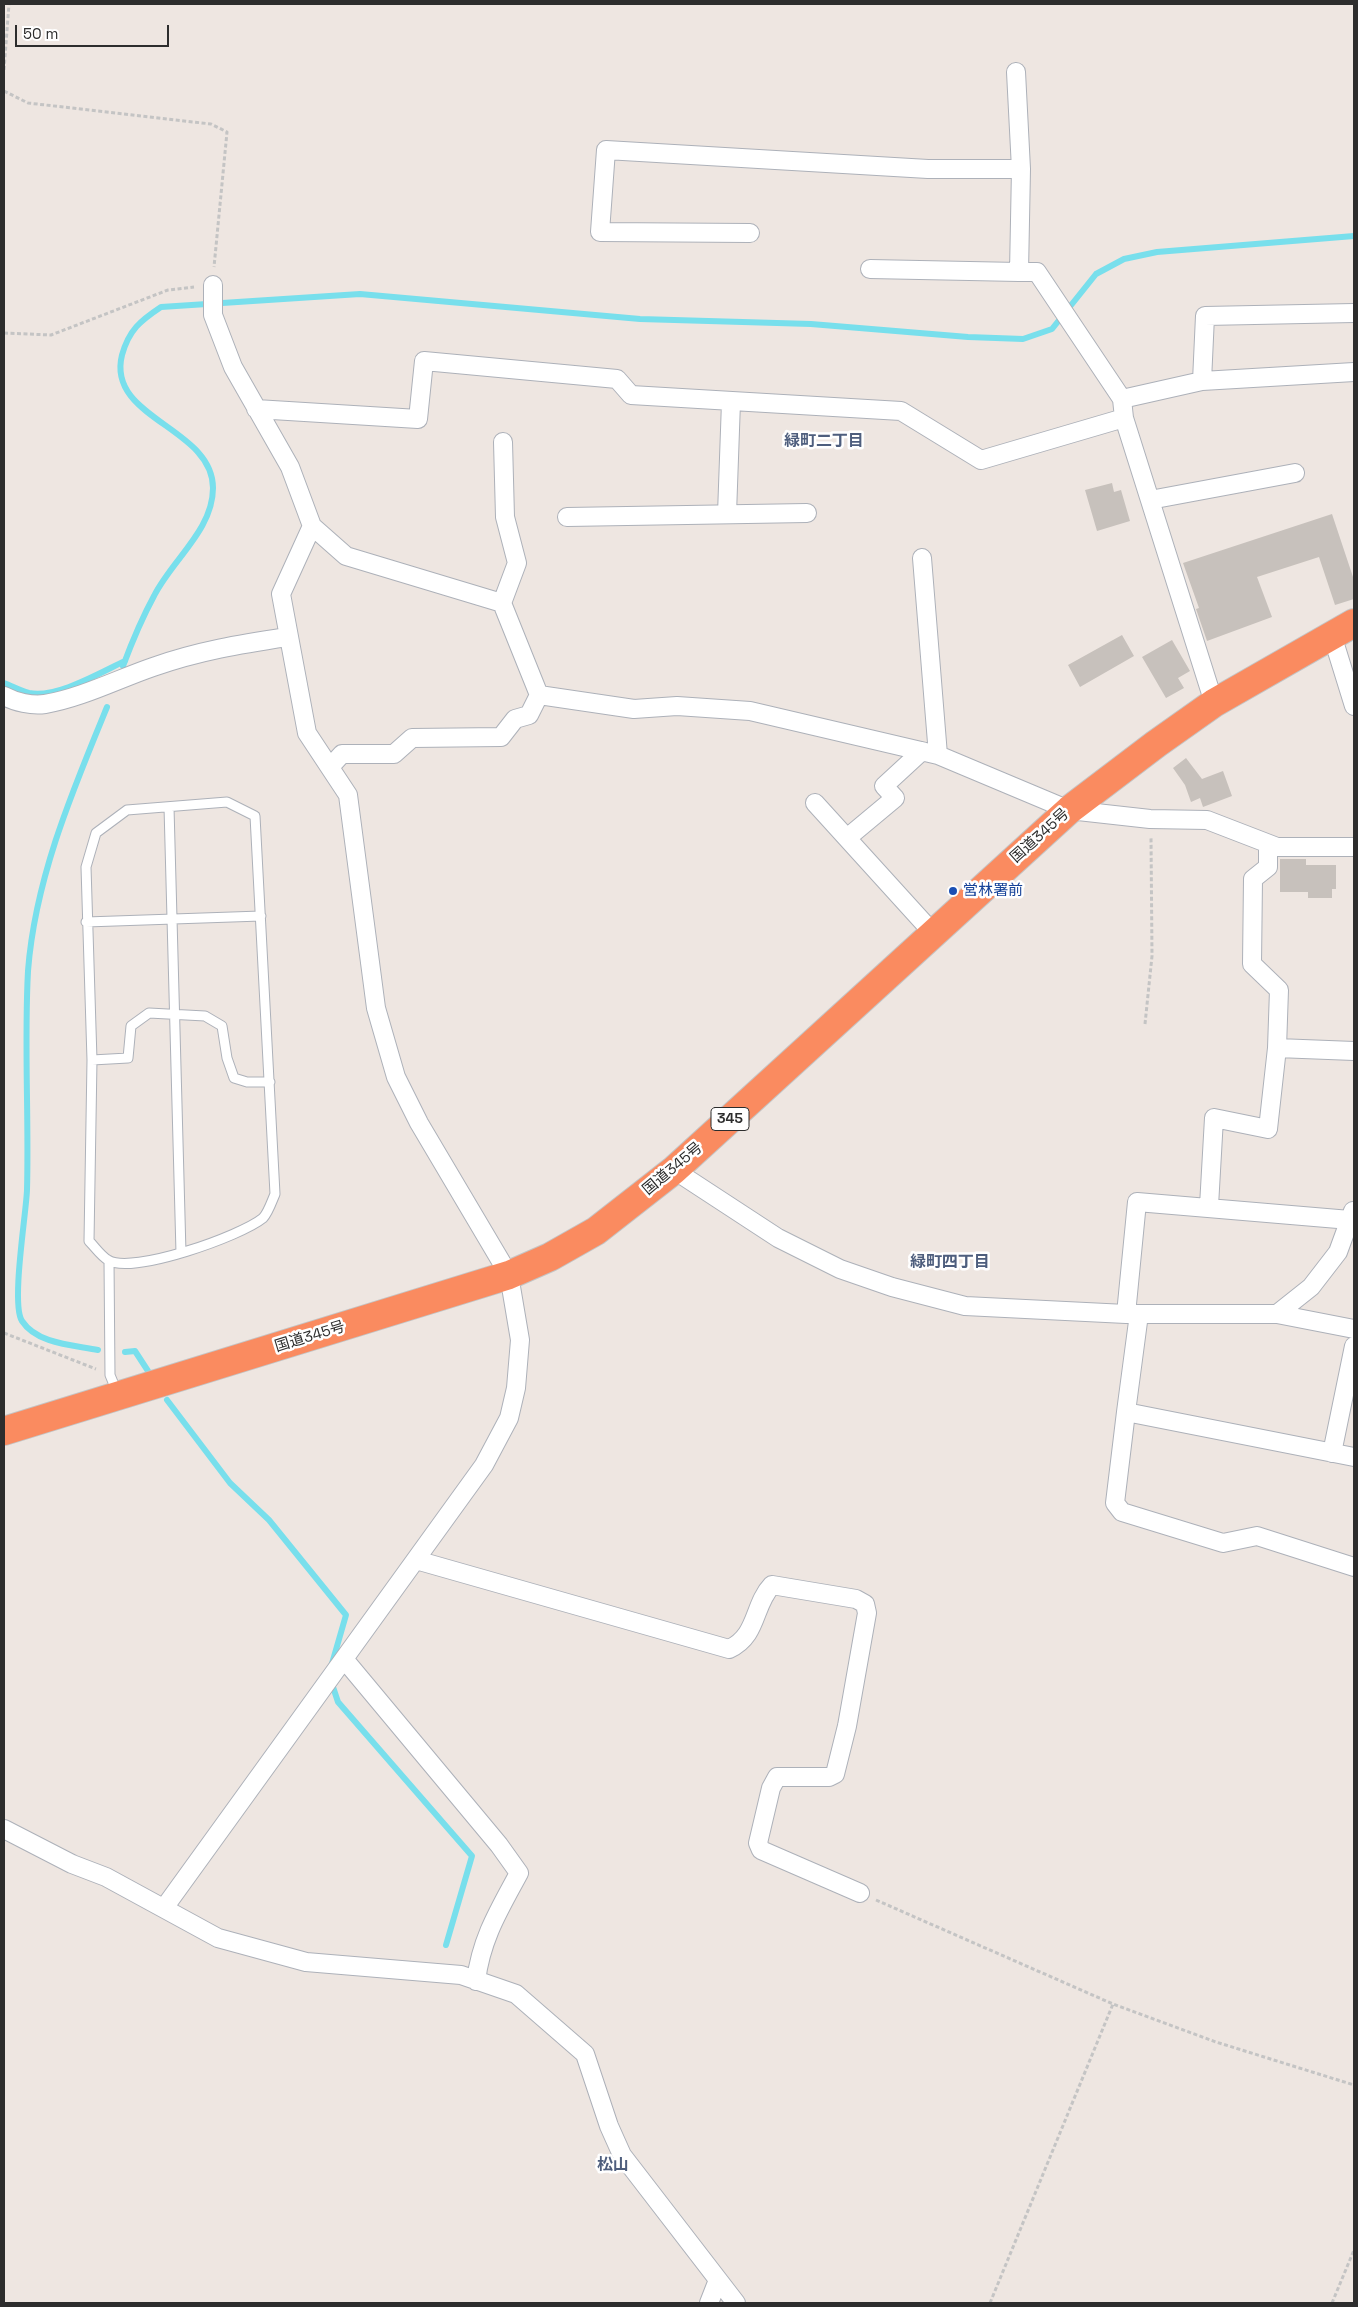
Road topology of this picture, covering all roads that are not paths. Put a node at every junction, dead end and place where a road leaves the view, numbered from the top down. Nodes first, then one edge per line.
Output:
1 (1016, 72) dead end
2 (1021, 169) junction
3 (750, 233) dead end
4 (870, 269) dead end
5 (1019, 272) junction
6 (212, 285) road end
7 (1354, 313) edge
8 (1354, 372) edge
9 (1202, 381) junction
10 (1122, 399) junction
11 (731, 402) junction
12 (256, 409) junction
13 (1124, 418) junction
14 (503, 442) dead end
15 (1294, 473) dead end
16 (1150, 500) junction
17 (807, 513) dead end
18 (727, 514) junction
19 (567, 517) dead end
20 (312, 526) junction
21 (922, 558) dead end
22 (502, 603) junction
23 (1343, 629) edge
24 (287, 637) junction
25 (539, 695) junction
26 (4, 696) edge
27 (1214, 703) junction
28 (1354, 706) edge
29 (930, 753) junction
30 (330, 767) junction
31 (815, 803) dead end
32 (169, 807) junction
33 (1069, 810) junction
34 (847, 838) junction
35 (1268, 844) junction
36 (1354, 847) edge
37 (261, 916) junction
38 (170, 918) junction
39 (86, 922) junction
40 (933, 934) junction
41 (174, 1014) junction
42 (1277, 1048) junction
43 (1354, 1051) edge
44 (92, 1060) junction
45 (270, 1082) junction
46 (674, 1170) junction
47 (1209, 1206) junction
48 (1352, 1214) edge
49 (181, 1253) junction
50 (108, 1261) junction
51 (509, 1275) junction
52 (1133, 1314) junction
53 (1276, 1314) junction
54 (1354, 1329) edge
55 (1354, 1346) edge
56 (114, 1386) junction
57 (1126, 1412) junction
58 (4, 1431) edge
59 (1332, 1453) junction
60 (1354, 1457) edge
61 (416, 1560) junction
62 (1354, 1567) edge
63 (344, 1659) junction
64 (4, 1829) edge
65 (860, 1893) road end
66 (164, 1908) junction
67 (476, 1981) junction
68 (718, 2280) junction
69 (710, 2303) edge
70 (736, 2303) edge

1 - 2 street
2 - 3 street
2 - 5 street
4 - 5 street
5 - 10 street
6 - 12 street
7 - 9 street
8 - 9 street
9 - 10 street
10 - 13 street
11 - 12 street
11 - 13 street
11 - 18 street
12 - 20 street
13 - 16 street
14 - 22 street
15 - 16 street
16 - 27 street
17 - 18 street
18 - 19 street
20 - 22 street
20 - 24 street
21 - 29 street
22 - 25 street
23 - 27 highway, 国道345号 / 345
23 - 28 street
24 - 26 street
24 - 30 street
25 - 29 street
25 - 30 street
27 - 33 highway, 国道345号 / 345
29 - 33 street
29 - 34 street
30 - 51 street
31 - 34 street
32 - 37 lane
32 - 38 lane
32 - 39 lane
33 - 35 street
33 - 40 highway, 国道345号 / 345
34 - 40 street
35 - 36 street
35 - 42 street
37 - 38 lane
37 - 45 lane
38 - 39 lane
38 - 41 lane
39 - 44 lane
40 - 46 highway, 国道345号 / 345
41 - 44 lane
41 - 45 lane
41 - 49 lane
42 - 43 street
42 - 47 street
44 - 50 lane
45 - 49 lane
46 - 51 highway, 国道345号 / 345
46 - 52 street
47 - 48 street
47 - 52 street
48 - 53 street
49 - 50 lane
50 - 56 lane
51 - 56 highway, 国道345号 / 345
51 - 61 street
52 - 53 street
52 - 57 street
53 - 54 street
55 - 59 street
56 - 58 highway, 国道345号 / 345
57 - 59 street
57 - 62 street
59 - 60 street
61 - 63 street
61 - 65 street
63 - 66 street
63 - 67 street
64 - 66 street
66 - 67 street
67 - 68 street
68 - 69 street
68 - 70 street

